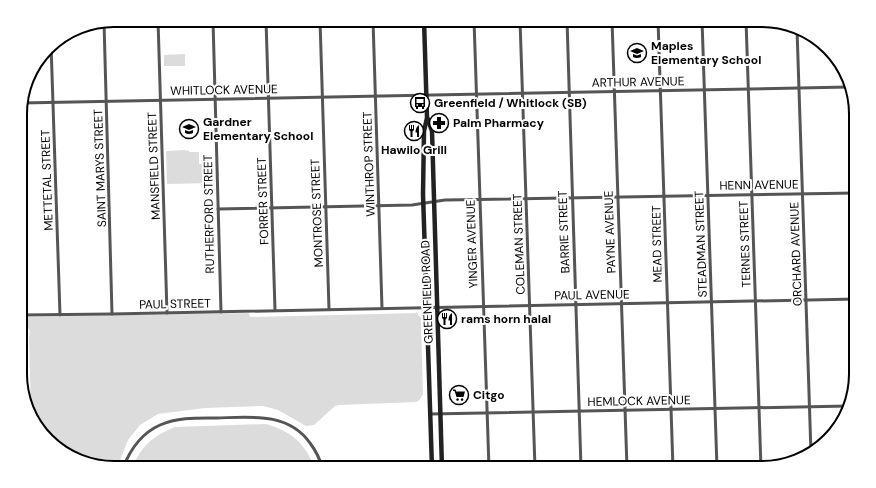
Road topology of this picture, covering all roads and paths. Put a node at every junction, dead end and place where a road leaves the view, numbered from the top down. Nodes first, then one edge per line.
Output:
1 (158, 27) edge
2 (213, 27) edge
3 (266, 27) edge
4 (320, 27) edge
5 (373, 27) edge
6 (424, 27) edge
7 (474, 27) edge
8 (520, 27) edge
9 (567, 27) edge
10 (612, 27) edge
11 (658, 27) edge
12 (702, 27) edge
13 (746, 27) edge
14 (104, 28) edge
15 (797, 35) edge
16 (51, 55) edge
17 (844, 87) edge
18 (800, 88) junction
19 (749, 89) junction
20 (705, 90) junction
21 (660, 91) junction
22 (615, 92) junction
23 (569, 93) junction
24 (477, 94) junction
25 (522, 94) junction
26 (427, 95) junction
27 (376, 96) junction
28 (323, 97) junction
29 (269, 98) junction
30 (215, 99) junction
31 (161, 100) junction
32 (107, 101) junction
33 (53, 102) junction
34 (28, 103) edge
35 (427, 116) junction
36 (803, 193) junction
37 (849, 193) edge
38 (753, 194) junction
39 (708, 195) junction
40 (664, 196) junction
41 (618, 197) junction
42 (572, 198) junction
43 (526, 199) junction
44 (480, 200) junction
45 (434, 202) junction
46 (424, 204) junction
47 (379, 206) junction
48 (326, 207) junction
49 (272, 208) junction
50 (218, 209) junction
51 (425, 245) junction
52 (435, 245) junction
53 (849, 299) edge
54 (807, 300) junction
55 (756, 301) junction
56 (711, 302) junction
57 (622, 303) junction
58 (667, 303) junction
59 (530, 305) junction
60 (576, 305) junction
61 (484, 306) junction
62 (437, 307) junction
63 (382, 308) junction
64 (427, 308) junction
65 (329, 309) junction
66 (275, 310) junction
67 (167, 312) junction
68 (221, 312) junction
69 (112, 314) junction
70 (27, 315) edge
71 (60, 315) junction
72 (810, 406) junction
73 (842, 406) edge
74 (759, 407) junction
75 (715, 408) junction
76 (671, 409) junction
77 (625, 410) junction
78 (579, 411) junction
79 (533, 412) junction
80 (487, 413) junction
81 (430, 414) junction
82 (440, 414) junction
83 (811, 445) edge
84 (127, 461) edge
85 (320, 461) edge
86 (432, 461) edge
87 (442, 461) edge
88 (489, 461) edge
89 (535, 461) edge
90 (581, 461) edge
91 (627, 461) edge
92 (673, 461) edge
93 (717, 461) edge
94 (761, 461) edge

1 - 31 street, MANSFIELD STREET
2 - 30 street, RUTHERFORD STREET
3 - 29 street, FORRER STREET
4 - 28 street, MONTROSE STREET
5 - 27 street, WINTHROP STREET
6 - 26 main road, GREENFIELD ROAD
7 - 24 street, YINGER AVENUE
8 - 25 street, COLEMAN STREET
9 - 23 street, BARRIE STREET
10 - 22 street, PAYNE AVENUE
11 - 21 street, MEAD STREET
12 - 20 street, STEADMAN STREET
13 - 19 street, TERNES STREET
14 - 32 street, SAINT MARYS STREET
15 - 18 street, ORCHARD AVENUE
16 - 33 street, METTETAL STREET
17 - 18 street, ARTHUR AVENUE
18 - 19 street, ARTHUR AVENUE
18 - 36 street, ORCHARD AVENUE
19 - 20 street, ARTHUR AVENUE
19 - 38 street, TERNES STREET
20 - 21 street, ARTHUR AVENUE
20 - 39 street, STEADMAN STREET
21 - 22 street, ARTHUR AVENUE
21 - 40 street, MEAD STREET
22 - 23 street, ARTHUR AVENUE
22 - 41 street, PAYNE AVENUE
23 - 25 street, ARTHUR AVENUE
23 - 42 street, BARRIE STREET
24 - 25 street, ARTHUR AVENUE
24 - 26 street, ARTHUR AVENUE
24 - 44 street, YINGER AVENUE
25 - 43 street, COLEMAN STREET
26 - 27 street, WHITLOCK AVENUE
26 - 35 main road, GREENFIELD ROAD
27 - 28 street, WHITLOCK AVENUE
27 - 47 street, WINTHROP STREET
28 - 29 street, WHITLOCK AVENUE
28 - 48 street, MONTROSE STREET
29 - 30 street, WHITLOCK AVENUE
29 - 49 street, FORRER STREET
30 - 31 street, WHITLOCK AVENUE
30 - 50 street, RUTHERFORD STREET
31 - 32 street, WHITLOCK AVENUE
31 - 67 street, MANSFIELD STREET
32 - 33 street, WHITLOCK AVENUE
32 - 69 street, SAINT MARYS STREET
33 - 34 street, WHITLOCK AVENUE
33 - 71 street, METTETAL STREET
35 - 45 main road, GREENFIELD ROAD
35 - 46 main road, GREENFIELD ROAD
36 - 37 street, HENN AVENUE
36 - 38 street, HENN AVENUE
36 - 54 street, ORCHARD AVENUE
38 - 39 street, HENN AVENUE
38 - 55 street, TERNES STREET
39 - 40 street, HENN AVENUE
39 - 56 street, STEADMAN STREET
40 - 41 street, HENN AVENUE
40 - 58 street, MEAD STREET
41 - 42 street, HENN AVENUE
41 - 57 street, PAYNE AVENUE
42 - 43 street, HENN AVENUE
42 - 60 street, BARRIE STREET
43 - 44 street, HENN AVENUE
43 - 59 street, COLEMAN STREET
44 - 45 street, HENN AVENUE
44 - 61 street, YINGER AVENUE
45 - 46 street, HENN AVENUE
45 - 52 main road, GREENFIELD ROAD
46 - 47 street, HENN AVENUE
46 - 51 main road, GREENFIELD ROAD
47 - 48 street, HENN AVENUE
47 - 63 street, WINTHROP STREET
48 - 49 street, HENN AVENUE
48 - 65 street, MONTROSE STREET
49 - 50 street, HENN AVENUE
49 - 66 street, FORRER STREET
50 - 68 street, RUTHERFORD STREET
51 - 52 main road
51 - 64 main road, GREENFIELD ROAD
52 - 62 main road, GREENFIELD ROAD
53 - 54 street, PAUL AVENUE
54 - 55 street, PAUL AVENUE
54 - 72 street, ORCHARD AVENUE
55 - 56 street, PAUL AVENUE
55 - 74 street, TERNES STREET
56 - 58 street, PAUL AVENUE
56 - 75 street, STEADMAN STREET
57 - 58 street, PAUL AVENUE
57 - 60 street, PAUL AVENUE
57 - 77 street, PAYNE AVENUE
58 - 76 street, MEAD STREET
59 - 60 street, PAUL AVENUE
59 - 61 street, PAUL AVENUE
59 - 79 street, COLEMAN STREET
60 - 78 street, BARRIE STREET
61 - 62 street, PAUL AVENUE
61 - 80 street, YINGER AVENUE
62 - 64 street, PAUL AVENUE
62 - 82 main road, GREENFIELD ROAD
63 - 64 street, PAUL AVENUE
63 - 65 street, PAUL AVENUE
64 - 81 main road, GREENFIELD ROAD
65 - 66 street, PAUL STREET
66 - 68 street, PAUL STREET
67 - 68 street, PAUL STREET
67 - 69 street, PAUL STREET
69 - 71 street, PAUL STREET
70 - 71 street, PAUL STREET
72 - 73 street, HEMLOCK AVENUE
72 - 74 street, HEMLOCK AVENUE
72 - 83 street, ORCHARD AVENUE
74 - 75 street, HEMLOCK AVENUE
74 - 94 street, TERNES STREET
75 - 76 street, HEMLOCK AVENUE
75 - 93 street, STEADMAN STREET
76 - 77 street, HEMLOCK AVENUE
76 - 92 street, MEAD STREET
77 - 78 street, HEMLOCK AVENUE
77 - 91 street, PAYNE AVENUE
78 - 79 street, HEMLOCK AVENUE
78 - 90 street, BARRIE STREET
79 - 80 street, HEMLOCK AVENUE
79 - 89 street, COLEMAN STREET
80 - 82 street, HEMLOCK AVENUE
80 - 88 street, YINGER AVENUE
81 - 82 street, HEMLOCK AVENUE
81 - 86 main road, GREENFIELD ROAD
82 - 87 main road, GREENFIELD ROAD
84 - 85 street

